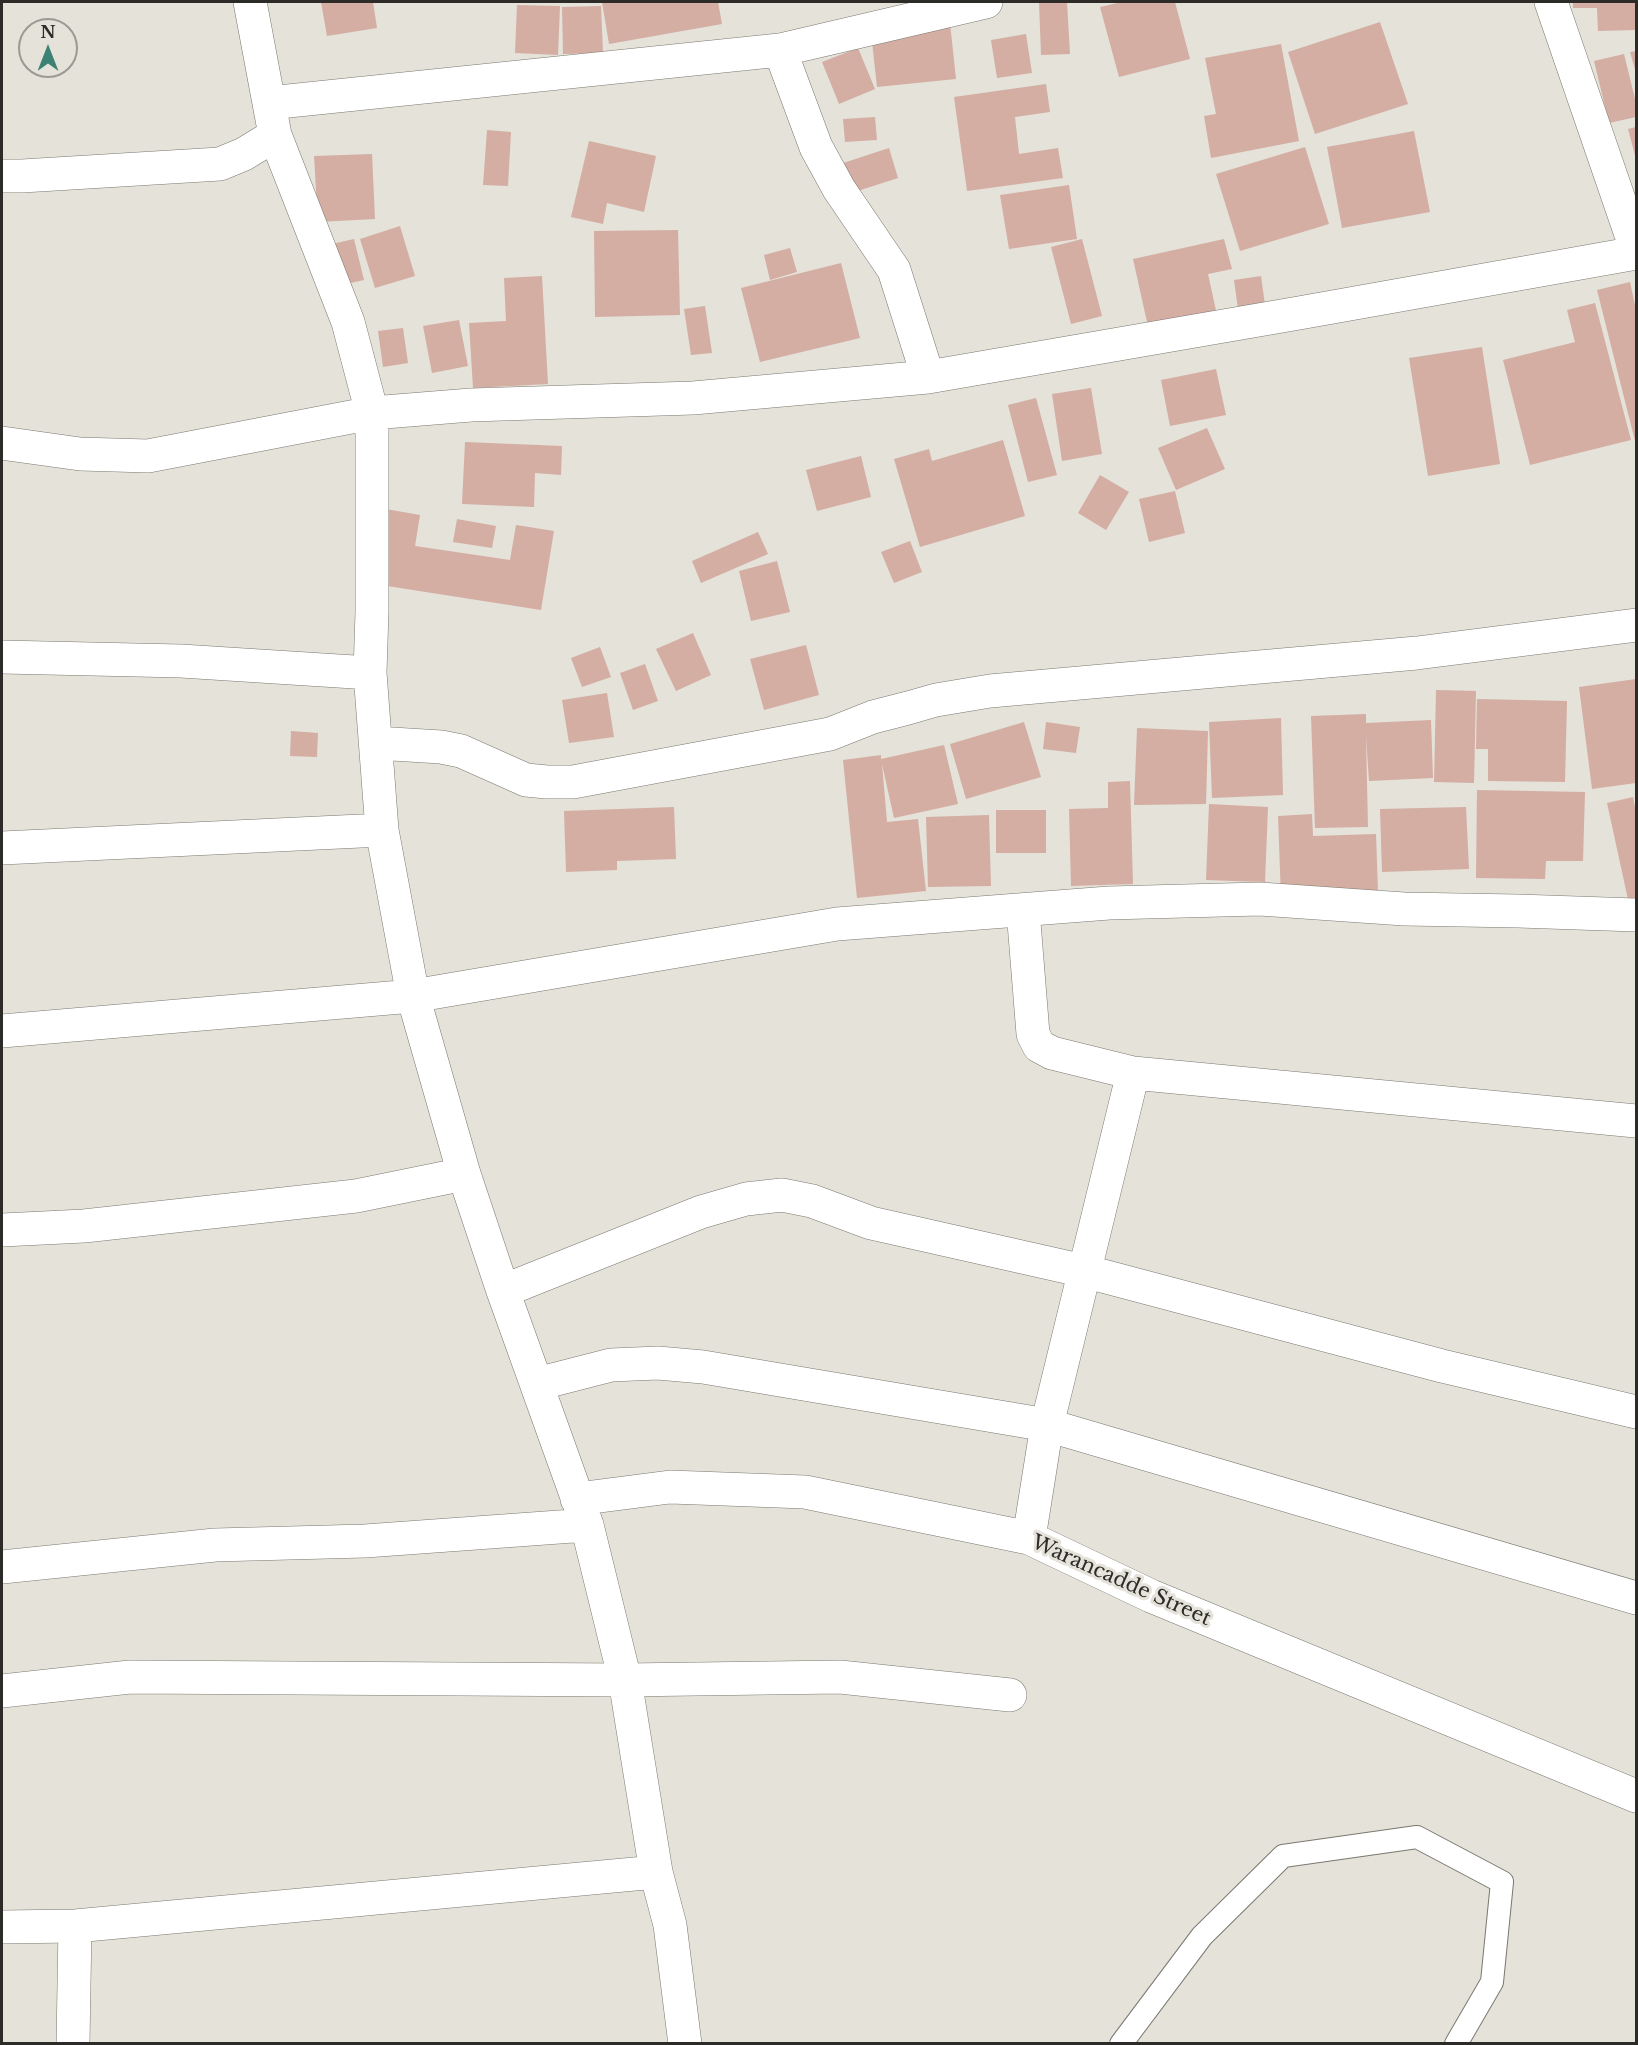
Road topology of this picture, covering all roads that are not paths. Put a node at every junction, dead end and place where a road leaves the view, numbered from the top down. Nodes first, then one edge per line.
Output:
1 (249, 2) edge
2 (986, 2) edge
3 (1551, 2) edge
4 (780, 50) junction
5 (269, 103) junction
6 (275, 135) junction
7 (2, 176) edge
8 (1636, 251) edge
9 (928, 377) junction
10 (372, 413) junction
11 (2, 443) edge
12 (1636, 625) edge
13 (2, 657) edge
14 (370, 673) junction
15 (376, 743) junction
16 (382, 830) junction
17 (2, 848) edge
18 (1023, 910) junction
19 (1636, 915) edge
20 (413, 996) junction
21 (2, 1031) edge
22 (1133, 1073) junction
23 (1636, 1121) edge
24 (464, 1174) junction
25 (2, 1230) edge
26 (1084, 1271) junction
27 (503, 1291) junction
28 (537, 1384) junction
29 (1636, 1412) edge
30 (1047, 1425) junction
31 (582, 1512) junction
32 (1029, 1538) junction
33 (2, 1567) edge
34 (1636, 1598) edge
35 (625, 1680) junction
36 (2, 1691) edge
37 (1010, 1695) dead end
38 (1636, 1796) edge
39 (656, 1872) junction
40 (75, 1926) junction
41 (2, 1927) edge
42 (73, 2043) edge
43 (685, 2043) edge
44 (1121, 2043) edge
45 (1456, 2043) edge

1 - 5 street
2 - 4 street
3 - 8 street
4 - 5 street
4 - 9 street
5 - 6 street
6 - 7 street
6 - 10 street
8 - 9 street
9 - 10 street
10 - 11 street
10 - 14 street
12 - 15 street
13 - 14 street
14 - 15 street
15 - 16 street
16 - 17 street
16 - 20 street
18 - 19 street
18 - 20 street
18 - 22 street
20 - 21 street
20 - 24 street
22 - 23 street
22 - 26 street
24 - 25 street
24 - 27 street
26 - 27 street
26 - 29 street
26 - 30 street
27 - 28 street
28 - 30 street
28 - 31 street
30 - 32 street
30 - 34 street
31 - 32 street, Warancadde Street
31 - 33 street, Warancadde Street
31 - 35 street
32 - 38 street, Warancadde Street
35 - 36 street
35 - 37 street
35 - 39 street
39 - 40 street
39 - 43 street
40 - 41 street
40 - 42 street
44 - 45 lane

